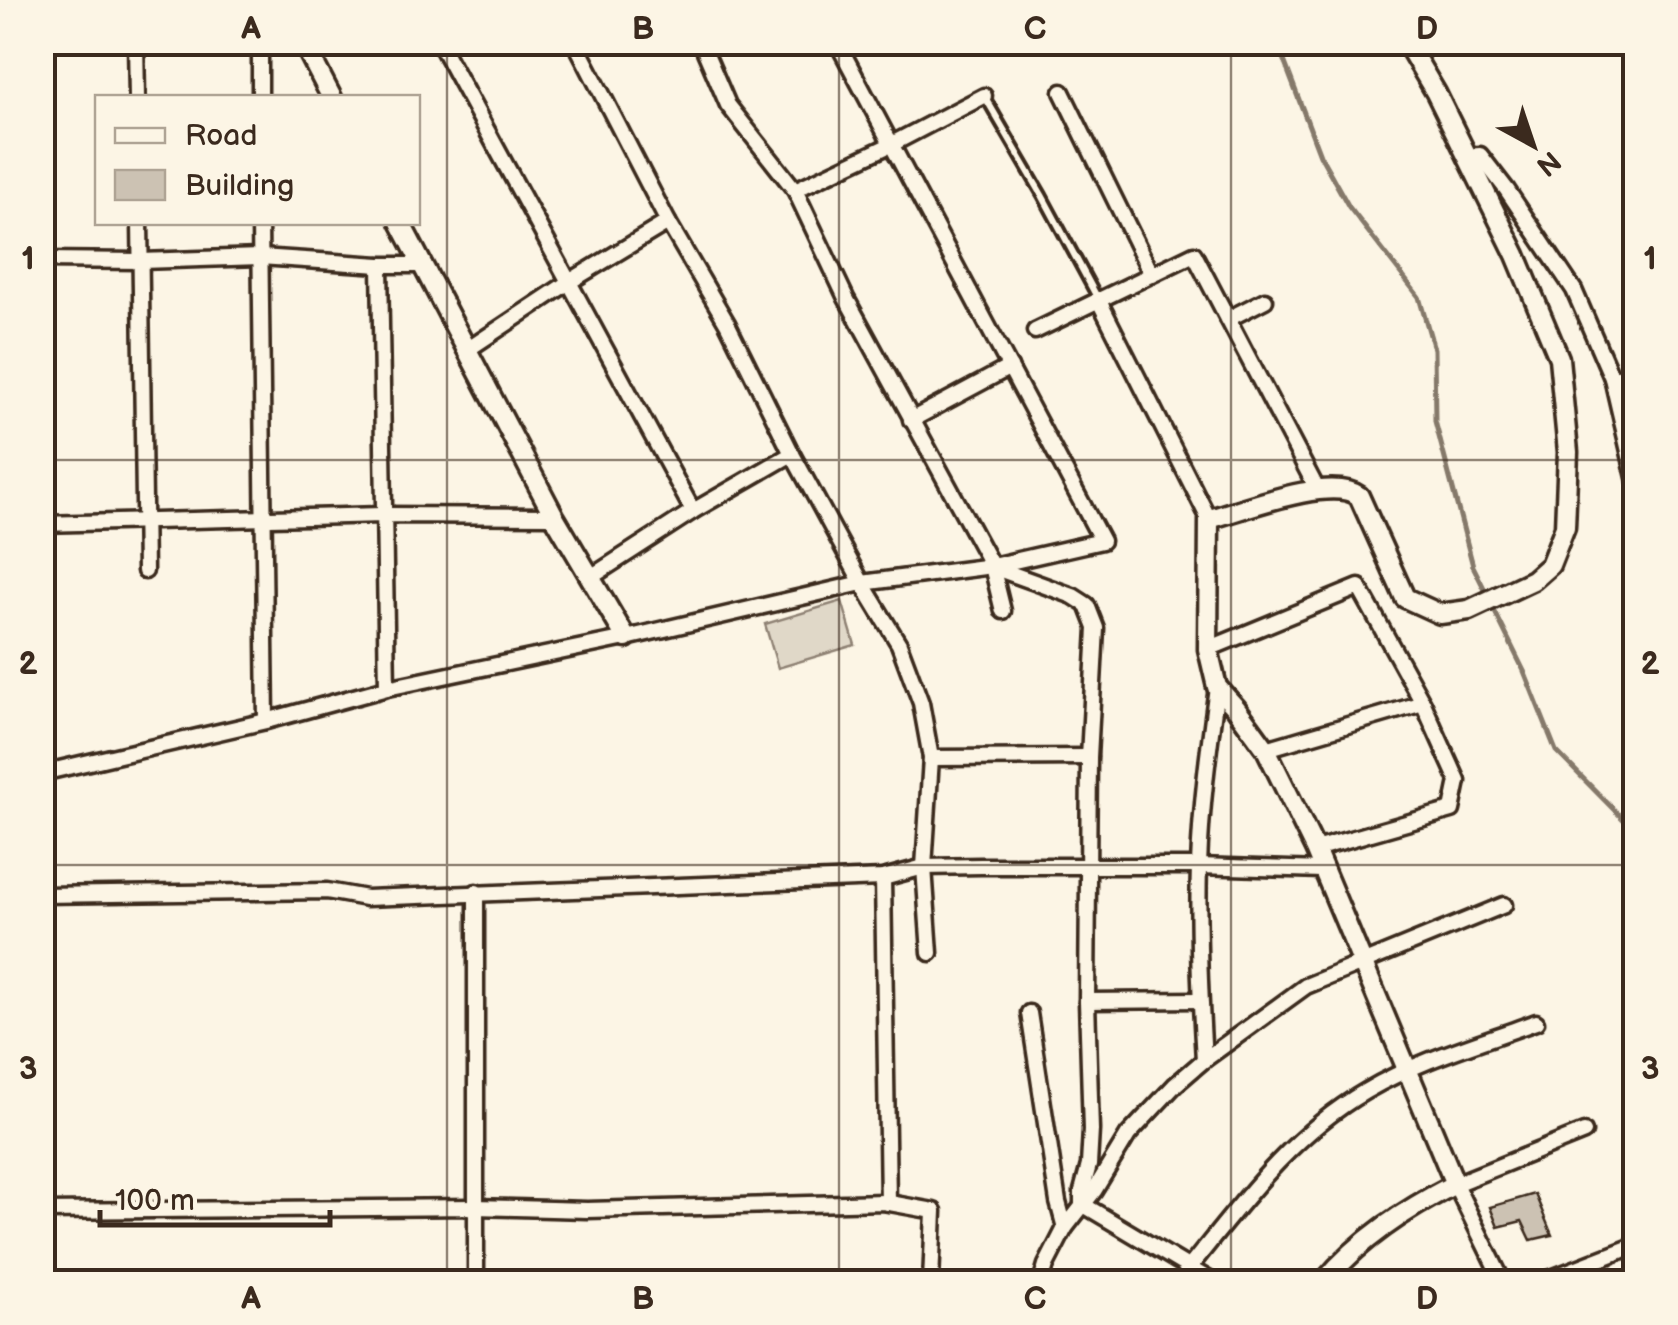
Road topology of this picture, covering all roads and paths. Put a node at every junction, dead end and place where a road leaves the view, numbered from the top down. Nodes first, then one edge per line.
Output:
1 (136, 42) edge
2 (260, 42) edge
3 (303, 42) edge
4 (439, 42) edge
5 (575, 42) edge
6 (701, 42) edge
7 (837, 42) edge
8 (1406, 42) edge
9 (1062, 92) dead end
10 (137, 95) edge
11 (260, 95) edge
12 (330, 95) edge
13 (984, 96) joint
14 (890, 146) junction
15 (1467, 156) junction
16 (795, 190) junction
17 (668, 222) junction
18 (140, 225) edge
19 (260, 225) edge
20 (402, 225) edge
21 (260, 257) junction
22 (42, 260) edge
23 (141, 261) junction
24 (380, 265) junction
25 (423, 265) junction
26 (1151, 273) junction
27 (569, 282) junction
28 (1098, 300) junction
29 (1265, 300) dead end
30 (1228, 319) junction
31 (1035, 331) dead end
32 (467, 350) junction
33 (1010, 367) junction
34 (1636, 374) edge
35 (1612, 378) junction
36 (912, 420) junction
37 (792, 454) junction
38 (1636, 482) edge
39 (1317, 489) junction
40 (693, 511) junction
41 (382, 515) junction
42 (554, 516) junction
43 (1209, 519) junction
44 (264, 520) junction
45 (144, 523) junction
46 (42, 524) edge
47 (992, 566) junction
48 (145, 571) dead end
49 (590, 576) junction
50 (862, 583) junction
51 (1003, 611) dead end
52 (626, 638) junction
53 (1208, 648) junction
54 (1217, 687) junction
55 (387, 688) junction
56 (1422, 703) junction
57 (266, 721) junction
58 (1266, 749) junction
59 (1089, 757) junction
60 (931, 758) junction
61 (42, 773) edge
62 (1315, 849) junction
63 (1089, 865) junction
64 (1199, 866) junction
65 (924, 867) junction
66 (1322, 870) junction
67 (883, 878) junction
68 (476, 892) junction
69 (42, 896) edge
70 (1504, 905) dead end
71 (930, 954) dead end
72 (1362, 961) junction
73 (1200, 1000) junction
74 (1087, 1001) junction
75 (1029, 1012) dead end
76 (1536, 1022) dead end
77 (1204, 1060) junction
78 (1407, 1070) junction
79 (1584, 1132) dead end
80 (1454, 1184) junction
81 (888, 1203) junction
82 (1082, 1204) junction
83 (475, 1207) junction
84 (42, 1211) edge
85 (1065, 1228) junction
86 (1636, 1244) edge
87 (1189, 1268) junction
88 (476, 1282) edge
89 (931, 1282) edge
90 (1041, 1282) edge
91 (1181, 1282) edge
92 (1212, 1282) edge
93 (1324, 1282) edge
94 (1502, 1282) edge
95 (1540, 1282) edge

1 - 10 street
2 - 11 street
3 - 12 street
4 - 27 street
5 - 17 street
6 - 16 street
7 - 14 street
8 - 15 street
9 - 26 street
13 - 14 street
13 - 28 lane
14 - 16 street
14 - 33 street
15 - 35 street
15 - 39 street
16 - 36 street
17 - 27 street
17 - 37 street
18 - 23 street
19 - 21 street
20 - 25 street
21 - 23 street
21 - 24 street
21 - 44 street
22 - 23 street
23 - 45 street
24 - 25 street
24 - 41 street
25 - 32 street
26 - 28 street
26 - 30 street
27 - 32 street
27 - 40 street
28 - 31 street
28 - 43 street
29 - 30 street
30 - 39 street
32 - 42 street
33 - 36 street
33 - 47 street
34 - 35 street
35 - 38 street
36 - 47 street
37 - 40 street
37 - 50 street
39 - 43 street
40 - 49 street
41 - 42 street
41 - 44 street
41 - 55 street
42 - 49 street
43 - 53 street
44 - 45 street
44 - 57 street
45 - 46 street
45 - 48 street
47 - 50 street
47 - 51 street
47 - 59 street
49 - 52 street
50 - 52 street
50 - 60 street
52 - 55 street
53 - 54 street
53 - 56 street
54 - 58 street
54 - 64 street
55 - 57 street
56 - 58 street
56 - 62 street
57 - 61 street
58 - 62 street
59 - 60 street
59 - 63 street
60 - 65 street
62 - 66 street
63 - 64 street
63 - 65 street
63 - 74 street
64 - 66 street
64 - 73 street
65 - 67 street
65 - 71 street
66 - 72 street
67 - 68 street
67 - 81 street
68 - 69 street
68 - 83 street
70 - 72 street
72 - 77 street
72 - 78 street
73 - 74 street
73 - 77 street
74 - 82 street
75 - 85 street
76 - 78 street
77 - 82 street
78 - 80 street
78 - 87 street
79 - 80 street
80 - 93 street
80 - 94 street
81 - 83 street
81 - 89 street
82 - 85 street
82 - 87 street
83 - 84 street
83 - 88 street
85 - 90 street
86 - 95 street
87 - 91 street
87 - 92 street

